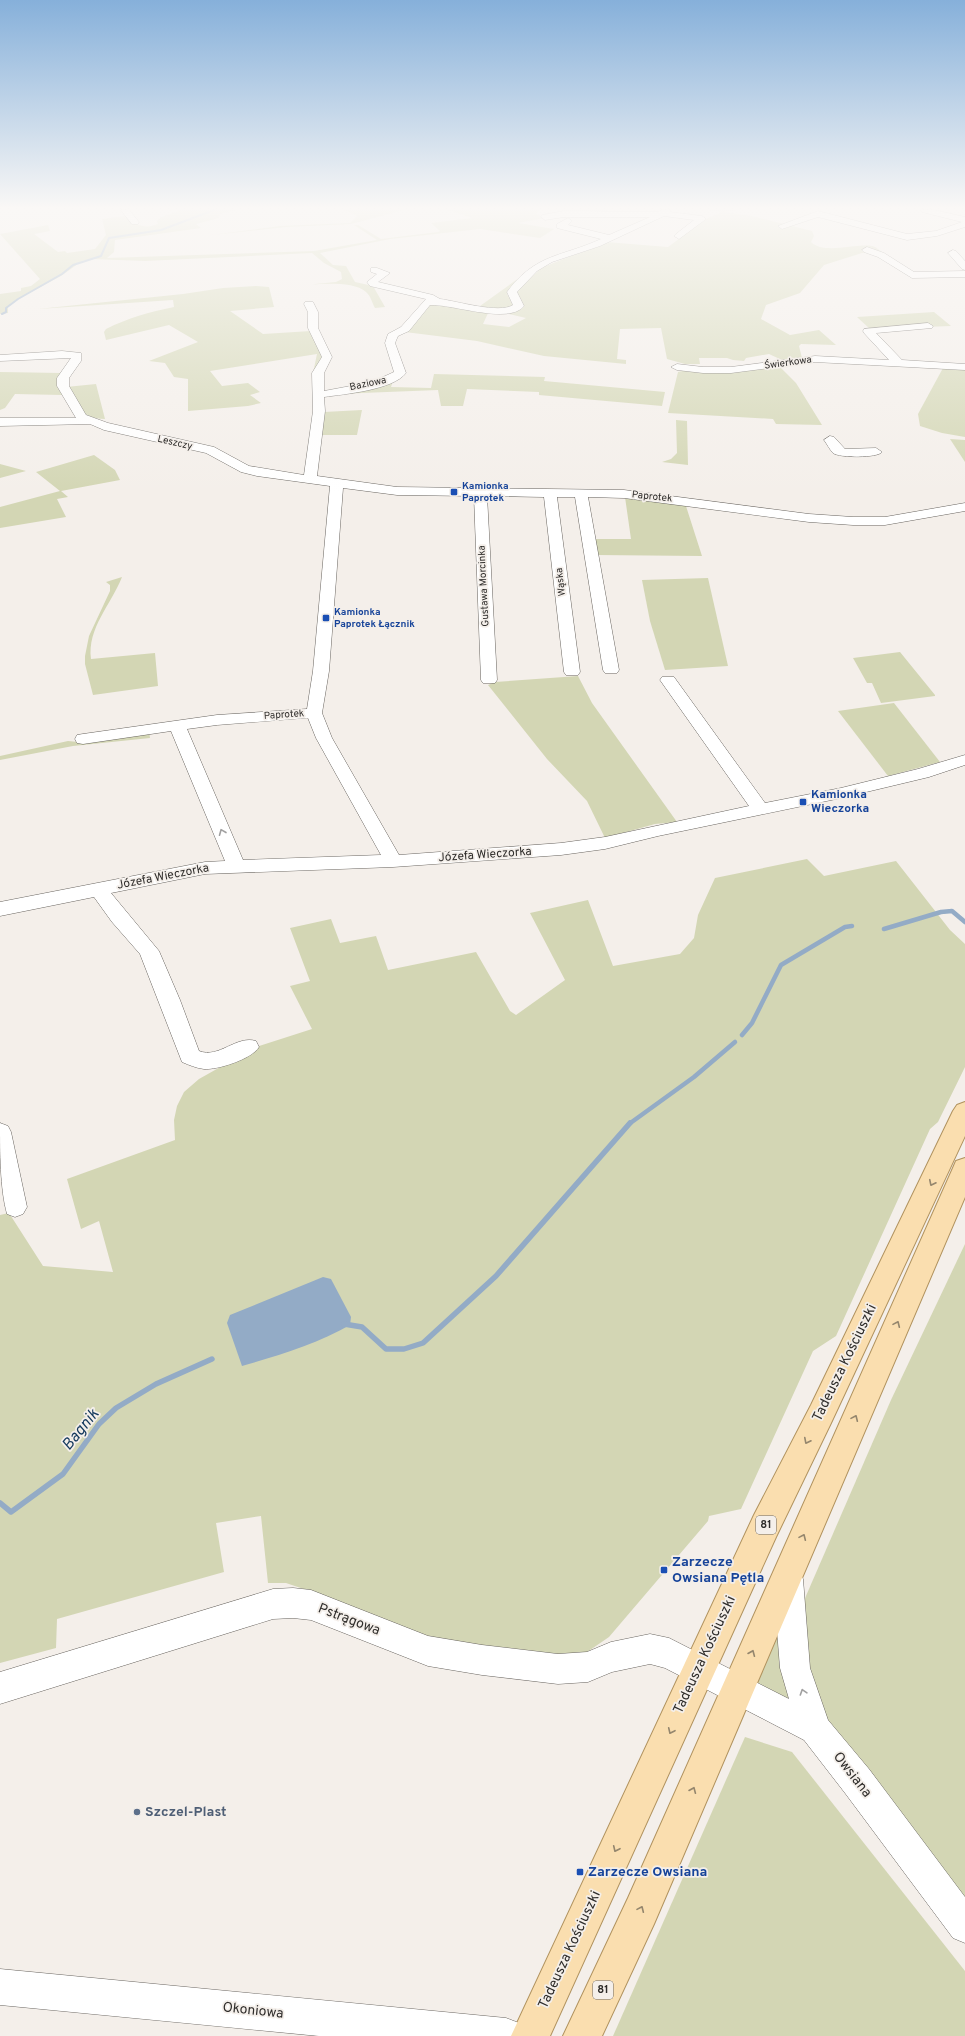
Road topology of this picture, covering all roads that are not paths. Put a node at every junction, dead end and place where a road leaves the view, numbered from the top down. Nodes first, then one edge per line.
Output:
1 (310, 305) edge
2 (425, 305) edge
3 (462, 305) edge
4 (519, 305) edge
5 (928, 326) dead end
6 (0, 358) edge
7 (899, 364) junction
8 (677, 367) dead end
9 (965, 367) edge
10 (318, 395) junction
11 (89, 421) junction
12 (0, 422) edge
13 (830, 440) dead end
14 (876, 452) dead end
15 (257, 472) joint
16 (310, 479) junction
17 (337, 484) junction
18 (480, 492) junction
19 (550, 492) junction
20 (581, 493) junction
21 (965, 506) edge
22 (611, 670) dead end
23 (572, 672) dead end
24 (489, 680) dead end
25 (668, 680) dead end
26 (314, 713) junction
27 (177, 724) junction
28 (83, 739) dead end
29 (965, 760) edge
30 (761, 810) junction
31 (393, 861) junction
32 (237, 868) junction
33 (99, 890) junction
34 (0, 909) edge
35 (248, 1047) dead end
36 (965, 1111) edge
37 (0, 1132) edge
38 (965, 1169) edge
39 (15, 1207) dead end
40 (787, 1572) junction
41 (698, 1670) junction
42 (0, 1688) edge
43 (737, 1689) junction
44 (815, 1729) junction
45 (965, 1926) edge
46 (0, 1987) edge
47 (506, 2036) edge
48 (530, 2036) edge
49 (582, 2036) edge

1 - 10 street
2 - 10 street, Baziowa
3 - 4 street
5 - 7 street
6 - 11 street
7 - 8 street, Świerkowa
7 - 9 street, Świerkowa
10 - 16 street
11 - 12 street, Leszczy
11 - 15 street, Leszczy
13 - 14 street
15 - 16 street, Paprotek
16 - 17 street, Paprotek
17 - 18 street, Paprotek
17 - 26 street, Paprotek
18 - 19 street, Paprotek
18 - 24 street, Gustawa Morcinka
19 - 20 street, Paprotek
19 - 23 street, Wąska
20 - 21 street, Paprotek
20 - 22 street
25 - 30 street
26 - 27 street, Paprotek
26 - 31 street
27 - 28 street, Paprotek
32 -> 27 street
29 - 30 street, Józefa Wieczorka
30 - 31 street, Józefa Wieczorka
31 - 32 street, Józefa Wieczorka
32 - 33 street, Józefa Wieczorka
33 - 34 street, Józefa Wieczorka
33 - 35 street
36 -> 41 main road, Tadeusza Kościuszki / 81
37 - 39 street
40 -> 38 main road, 81
43 -> 40 main road, 81
44 -> 40 street
41 - 42 street, Pstrągowa
41 - 43 street, Owsiana
41 -> 48 main road, Tadeusza Kościuszki / 81
43 - 44 street, Owsiana
49 -> 43 main road, 81
44 - 45 street, Owsiana
46 - 47 street, Okoniowa

